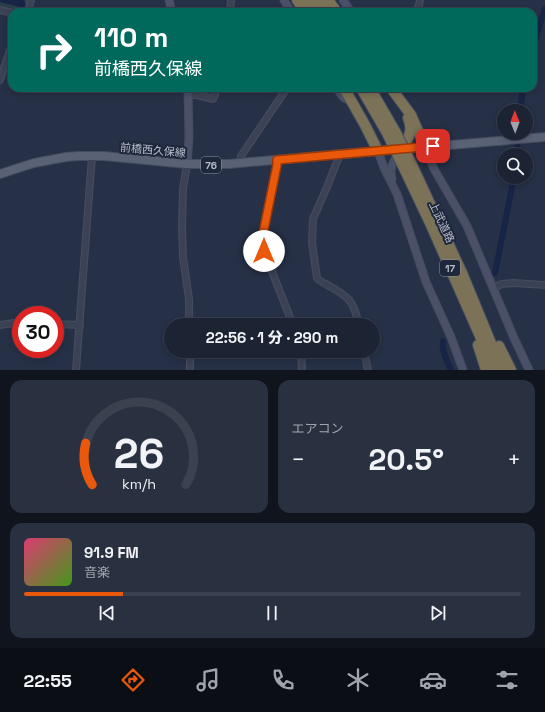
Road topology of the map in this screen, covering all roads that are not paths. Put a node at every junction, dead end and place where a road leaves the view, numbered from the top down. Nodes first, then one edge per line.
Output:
1 (8, 56) edge
2 (0, 80) edge
3 (188, 92) edge
4 (216, 92) edge
5 (284, 92) edge
6 (340, 92) edge
7 (346, 92) edge
8 (364, 92) edge
9 (372, 92) edge
10 (395, 92) edge
11 (351, 100) junction
12 (403, 104) junction
13 (391, 133) junction
14 (545, 137) edge
15 (425, 147) junction
16 (401, 149) junction
17 (378, 151) junction
18 (340, 154) junction
19 (92, 156) junction
20 (277, 160) junction
21 (187, 164) junction
22 (240, 164) junction
23 (408, 166) junction
24 (0, 174) edge
25 (397, 194) junction
26 (545, 285) edge
27 (468, 286) junction
28 (493, 288) junction
29 (467, 306) junction
30 (189, 318) edge
31 (290, 318) edge
32 (357, 318) edge
33 (12, 323) edge
34 (64, 324) edge
35 (0, 325) edge
36 (80, 325) junction
37 (190, 358) edge
38 (301, 358) edge
39 (365, 358) edge
40 (76, 370) edge
41 (190, 370) edge
42 (302, 370) edge
43 (368, 370) edge
44 (463, 370) edge
45 (486, 370) edge
46 (495, 370) edge
47 (502, 370) edge
48 (511, 370) edge
49 (529, 370) edge

1 - 2 street
3 - 4 street
3 - 21 street
5 - 22 street
6 - 11 street
7 - 11 highway
8 - 13 highway, 上武道路 / 17
9 - 13 highway, 上武道路 / 17
10 - 12 highway
11 - 17 highway
12 - 15 highway
12 - 16 highway
13 - 23 highway, 上武道路 / 17, bridge
14 - 15 main road, 前橋西久保線 / 76
15 - 16 main road, 前橋西久保線 / 76
15 - 28 street
16 - 17 main road, 前橋西久保線 / 76
16 - 25 street
17 - 18 main road, 前橋西久保線 / 76
17 - 25 street
18 - 20 main road, 前橋西久保線 / 76
18 - 32 street
19 - 21 main road, 前橋西久保線 / 76
19 - 24 main road, 前橋西久保線 / 76
19 - 36 street
20 - 22 main road, 前橋西久保線 / 76
20 - 31 street
21 - 22 main road, 前橋西久保線 / 76
21 - 30 street
23 - 27 highway, 上武道路 / 17
23 - 29 highway, 上武道路 / 17
25 - 44 street
26 - 28 street
27 - 47 highway, 上武道路 / 17
27 - 48 highway, 17
28 - 49 street
29 - 45 highway, 17
29 - 46 highway, 上武道路 / 17
33 - 35 street
34 - 36 street
36 - 40 street
37 - 41 street
38 - 42 street
39 - 43 street

